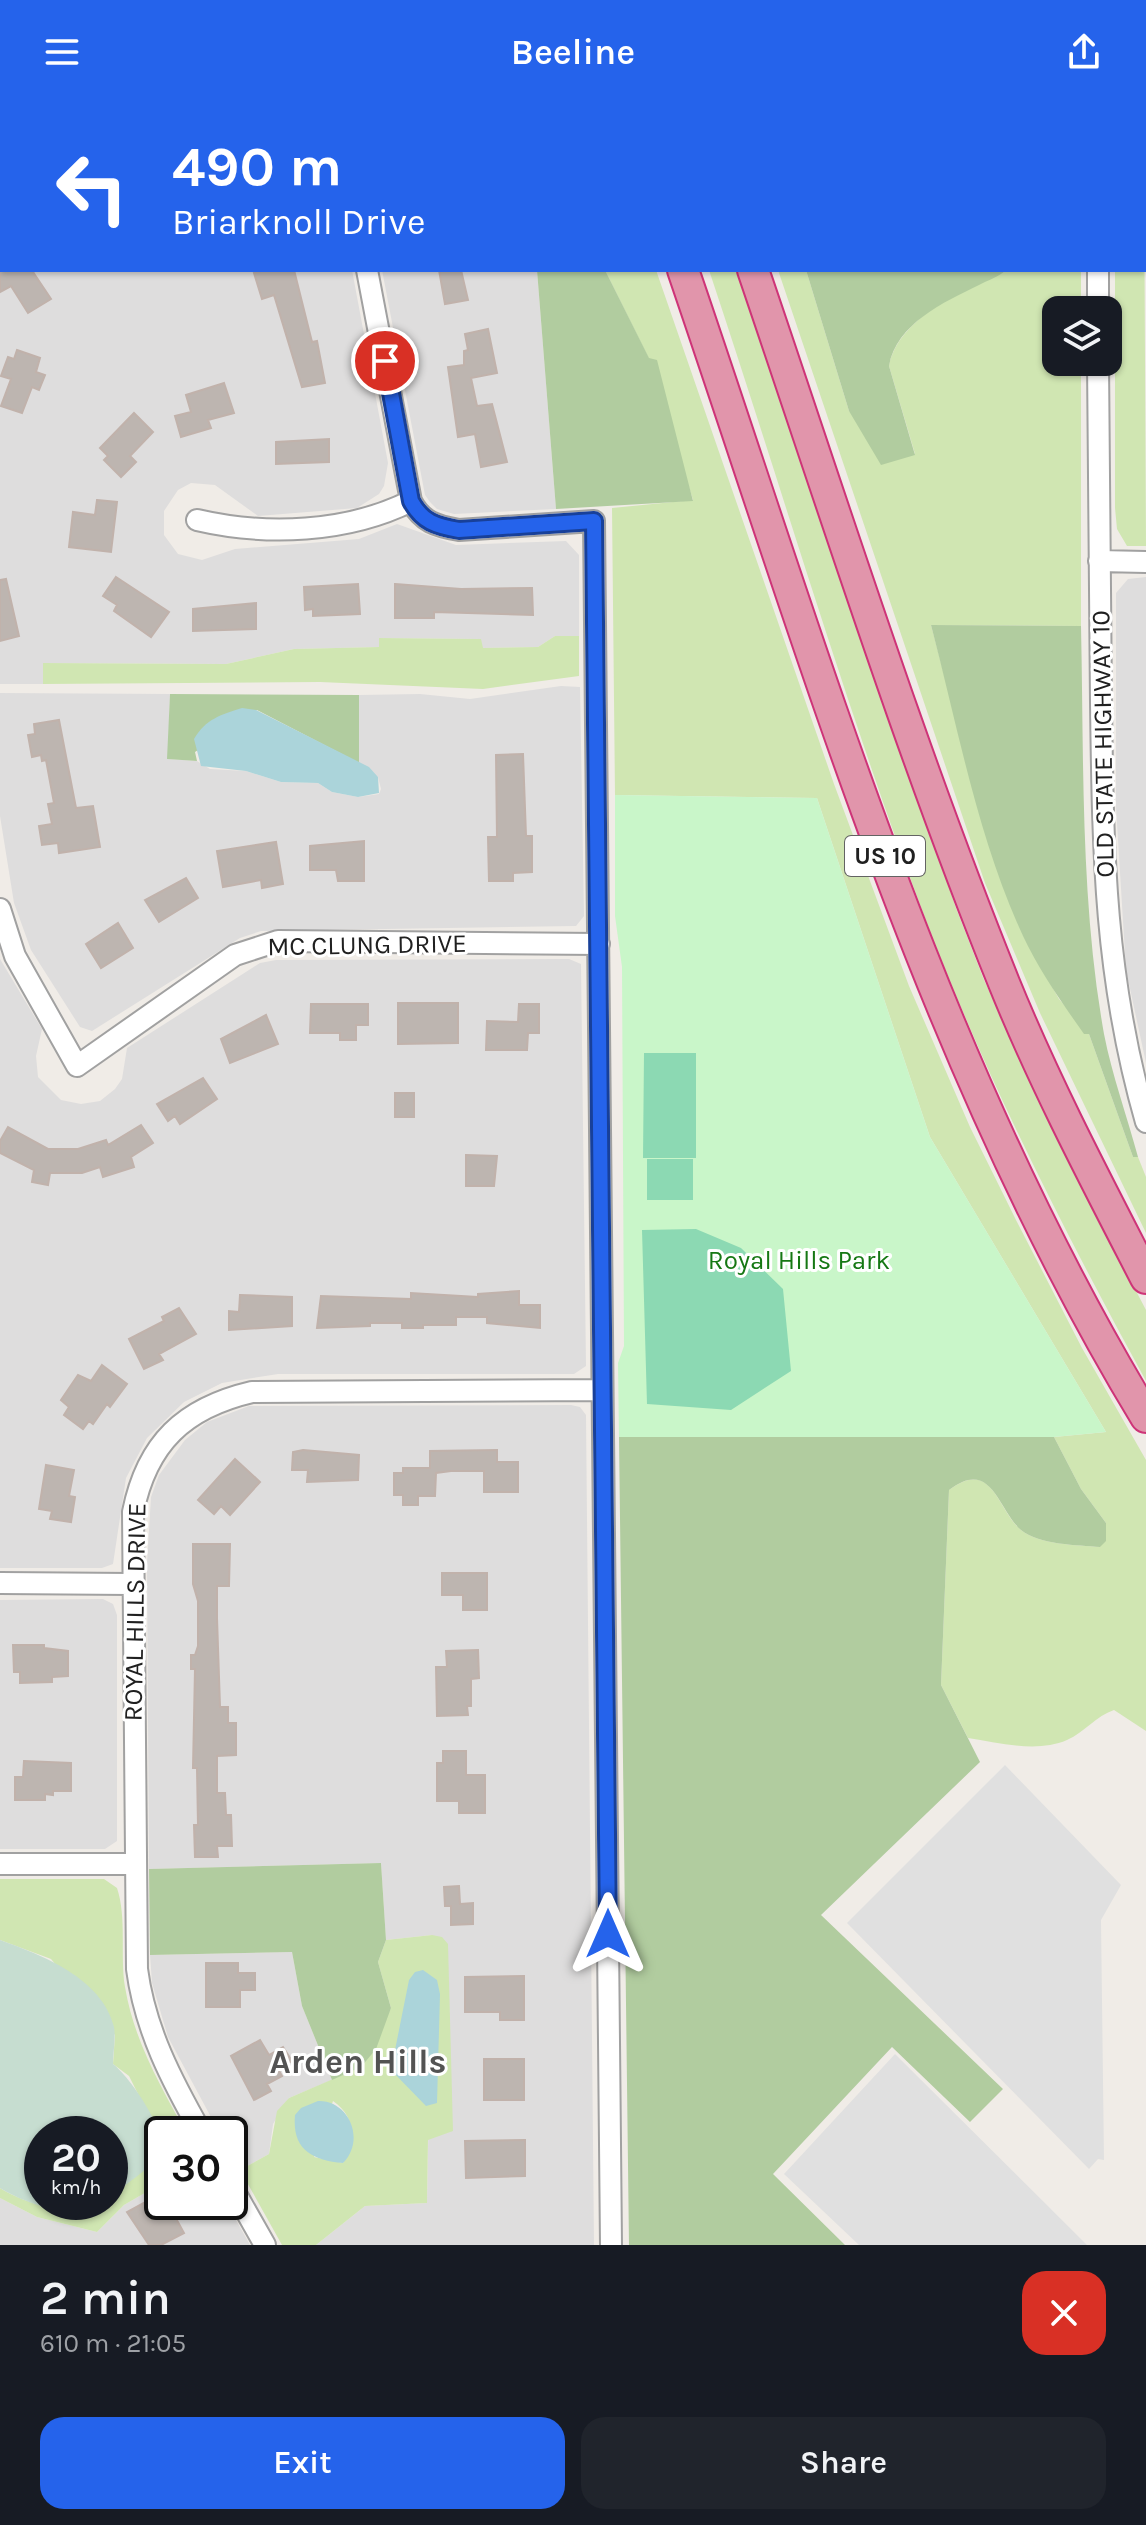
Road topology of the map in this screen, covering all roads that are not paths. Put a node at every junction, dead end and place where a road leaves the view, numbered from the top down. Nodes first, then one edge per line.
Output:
1 (367, 272) edge
2 (684, 272) edge
3 (754, 272) edge
4 (1098, 272) edge
5 (1098, 296) edge
6 (1098, 376) edge
7 (411, 501) junction
8 (197, 520) dead end
9 (1099, 561) junction
10 (1146, 562) edge
11 (0, 909) edge
12 (599, 944) junction
13 (1146, 1122) edge
14 (1146, 1278) edge
15 (602, 1390) junction
16 (1146, 1417) edge
17 (0, 1583) edge
18 (131, 1584) junction
19 (0, 1864) edge
20 (134, 1864) junction
21 (192, 2116) edge
22 (248, 2215) edge
23 (265, 2245) edge
24 (611, 2245) edge

1 - 7 street
2 - 16 highway, US 10
3 - 14 highway, US 10
4 - 5 street
6 - 9 street, OLD STATE HIGHWAY 10
7 - 8 street
7 - 12 street
9 - 10 street
9 - 13 street, OLD STATE HIGHWAY 10
11 - 12 street, MC CLUNG DRIVE
12 - 15 street
15 - 18 street, ROYAL HILLS DRIVE
15 - 24 street
17 - 18 street
18 - 20 street, ROYAL HILLS DRIVE
19 - 20 street
20 - 21 street, ROYAL HILLS DRIVE
22 - 23 street

